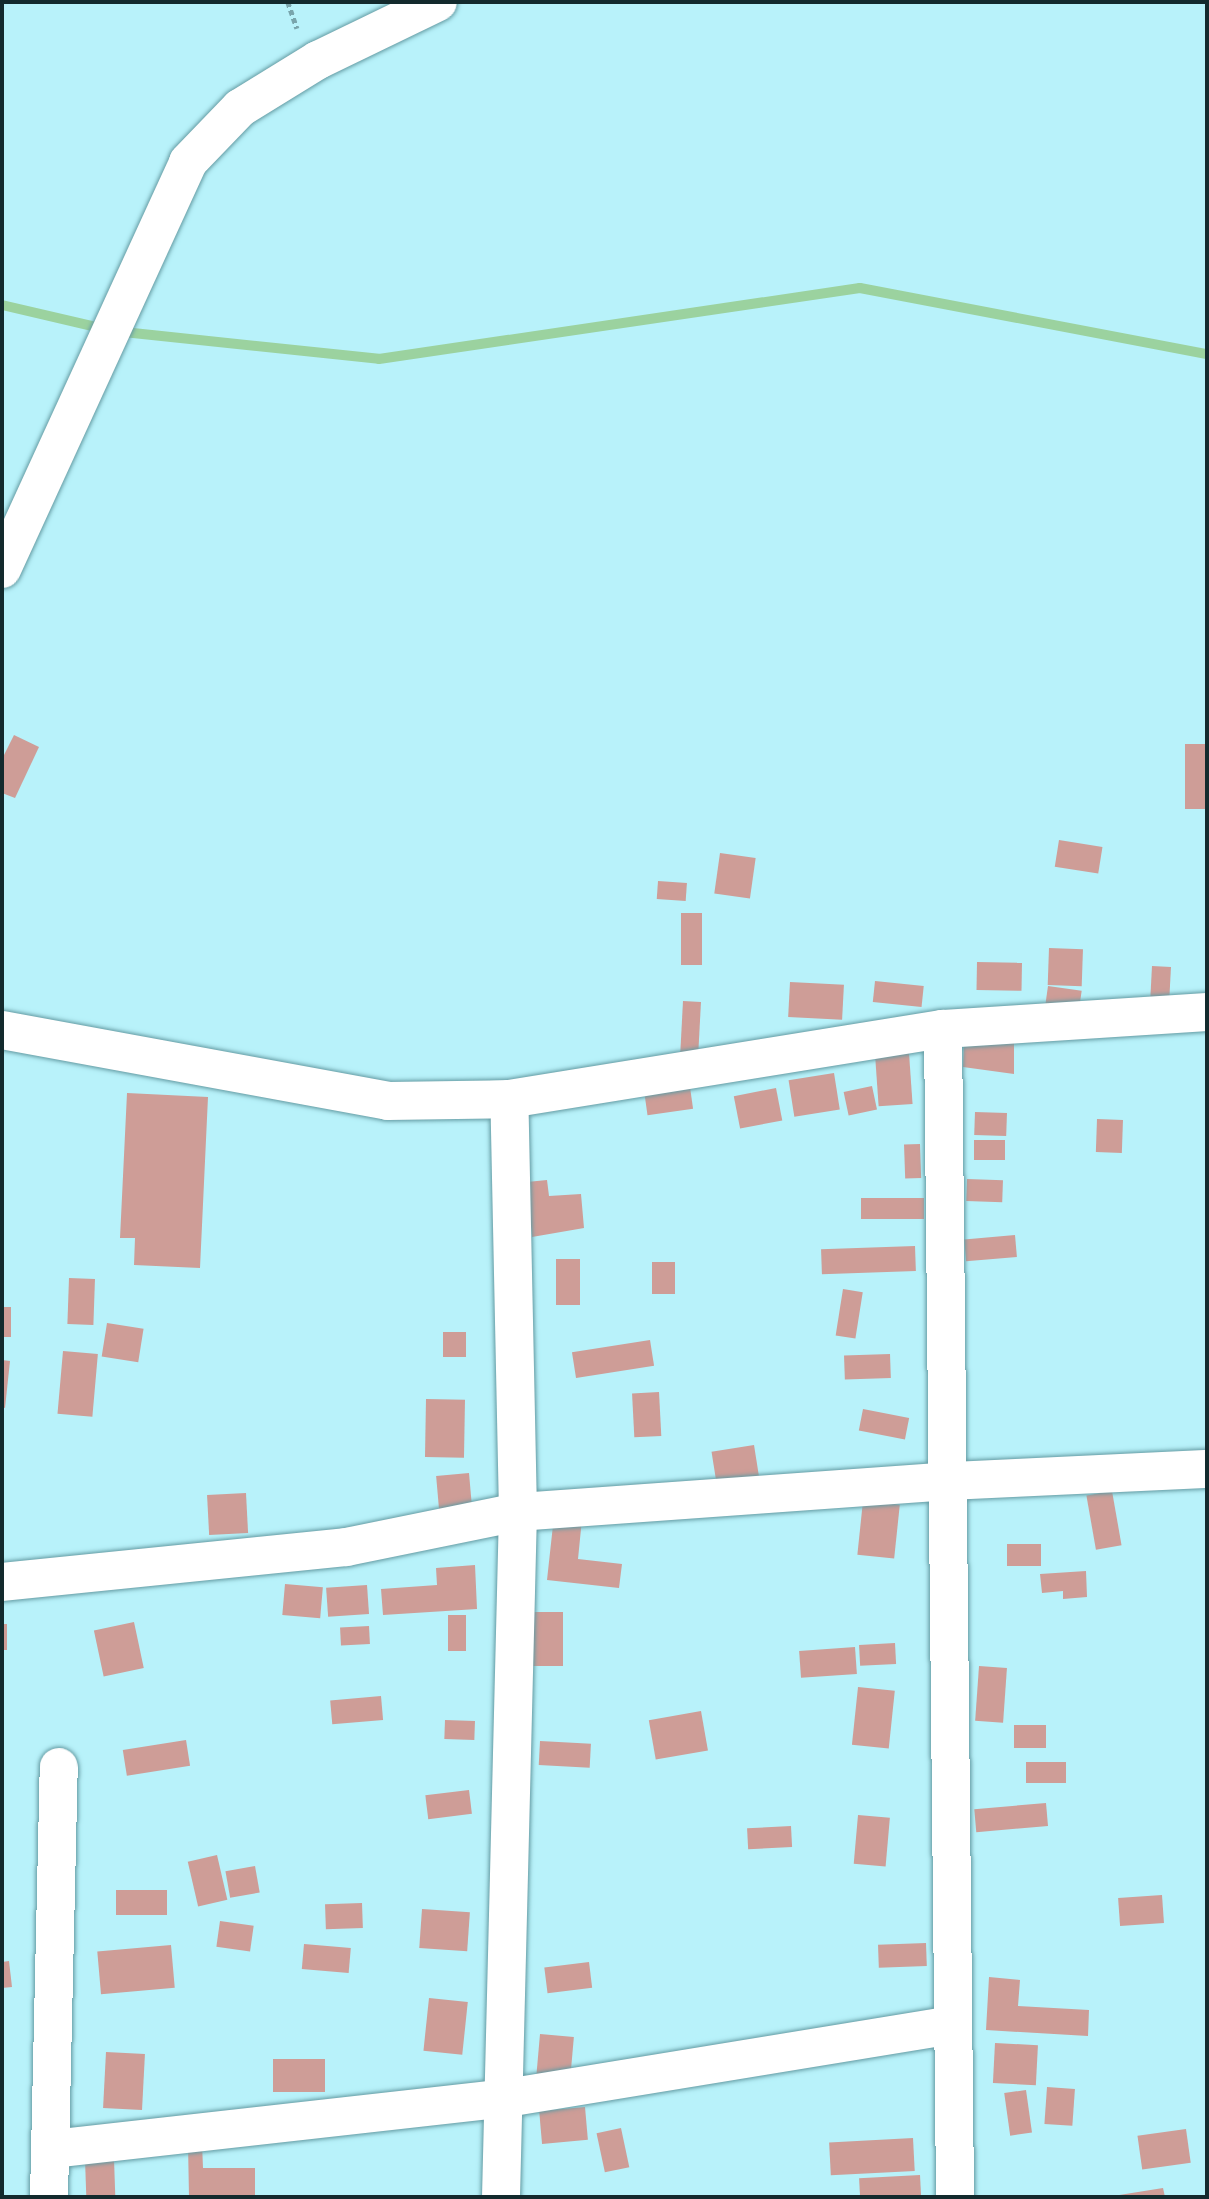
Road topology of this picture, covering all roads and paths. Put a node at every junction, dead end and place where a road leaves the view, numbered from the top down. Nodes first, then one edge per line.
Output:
1 (438, 2) edge
2 (2, 569) edge
3 (1207, 1012) edge
4 (943, 1029) junction
5 (2, 1030) edge
6 (509, 1099) junction
7 (1207, 1469) edge
8 (951, 1481) junction
9 (518, 1512) junction
10 (2, 1582) edge
11 (58, 1768) dead end
12 (952, 2025) junction
13 (507, 2098) junction
14 (51, 2149) junction
15 (49, 2197) edge
16 (501, 2197) edge
17 (955, 2197) edge

1 - 2 street
3 - 4 street
4 - 6 street
4 - 8 street
5 - 6 street
6 - 9 street
7 - 8 street
8 - 9 street
8 - 12 street
9 - 10 street
9 - 13 street
11 - 14 street
12 - 13 street
12 - 17 street
13 - 14 street
13 - 16 street
14 - 15 street

